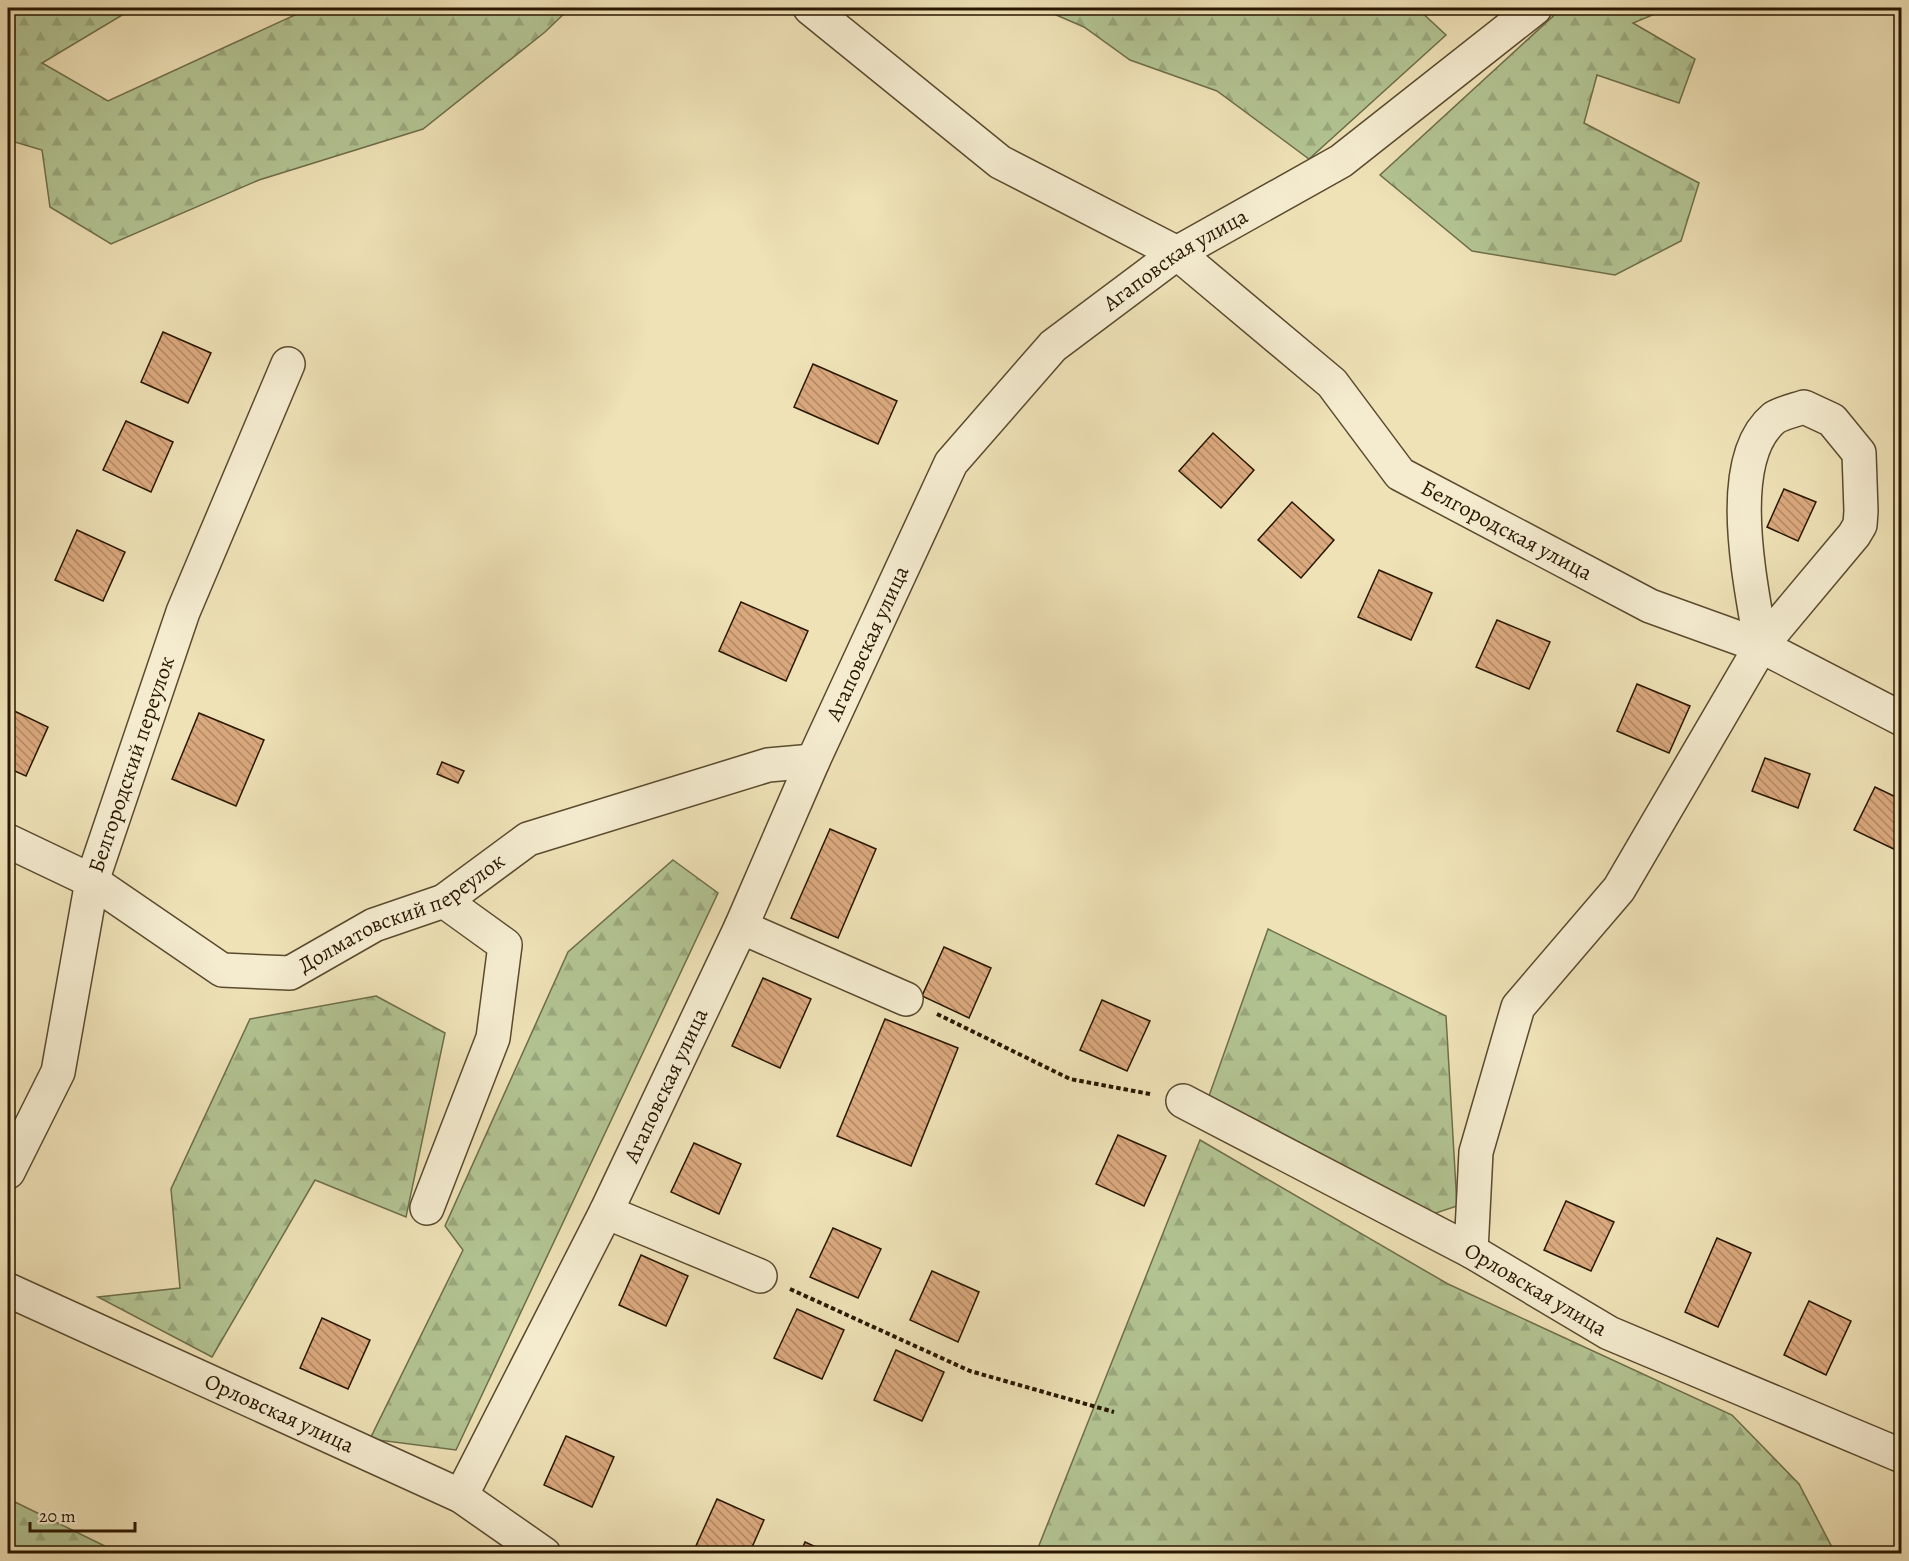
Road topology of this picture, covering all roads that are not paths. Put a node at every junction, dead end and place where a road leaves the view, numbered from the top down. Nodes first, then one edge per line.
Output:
1 (810, 8) edge
2 (1535, 8) edge
3 (1177, 253) junction
4 (288, 364) dead end
5 (1761, 646) junction
6 (1902, 719) edge
7 (813, 761) junction
8 (8, 841) edge
9 (92, 881) junction
10 (444, 901) junction
11 (741, 927) junction
12 (906, 999) road end
13 (1183, 1101) road end
14 (8, 1172) edge
15 (427, 1208) dead end
16 (606, 1212) junction
17 (1471, 1251) junction
18 (760, 1276) road end
19 (8, 1290) edge
20 (1902, 1456) edge
21 (461, 1496) junction
22 (544, 1554) edge

1 - 3 street, Белгородская улица
2 - 3 street, Агаповская улица
3 - 5 street, Белгородская улица
3 - 7 street, Агаповская улица
4 - 9 street, Белгородский переулок
5 - 5 street
5 - 6 street, Белгородская улица
5 - 17 street
7 - 10 street, Долматовский переулок
7 - 11 street, Агаповская улица
8 - 9 street, Долматовский переулок
9 - 10 street, Долматовский переулок
9 - 14 street, Белгородский переулок
10 - 15 street
11 - 12 street
11 - 16 street, Агаповская улица
13 - 17 street, Орловская улица
16 - 18 street
16 - 21 street, Агаповская улица
17 - 20 street, Орловская улица
19 - 21 street, Орловская улица
21 - 22 street, Орловская улица

